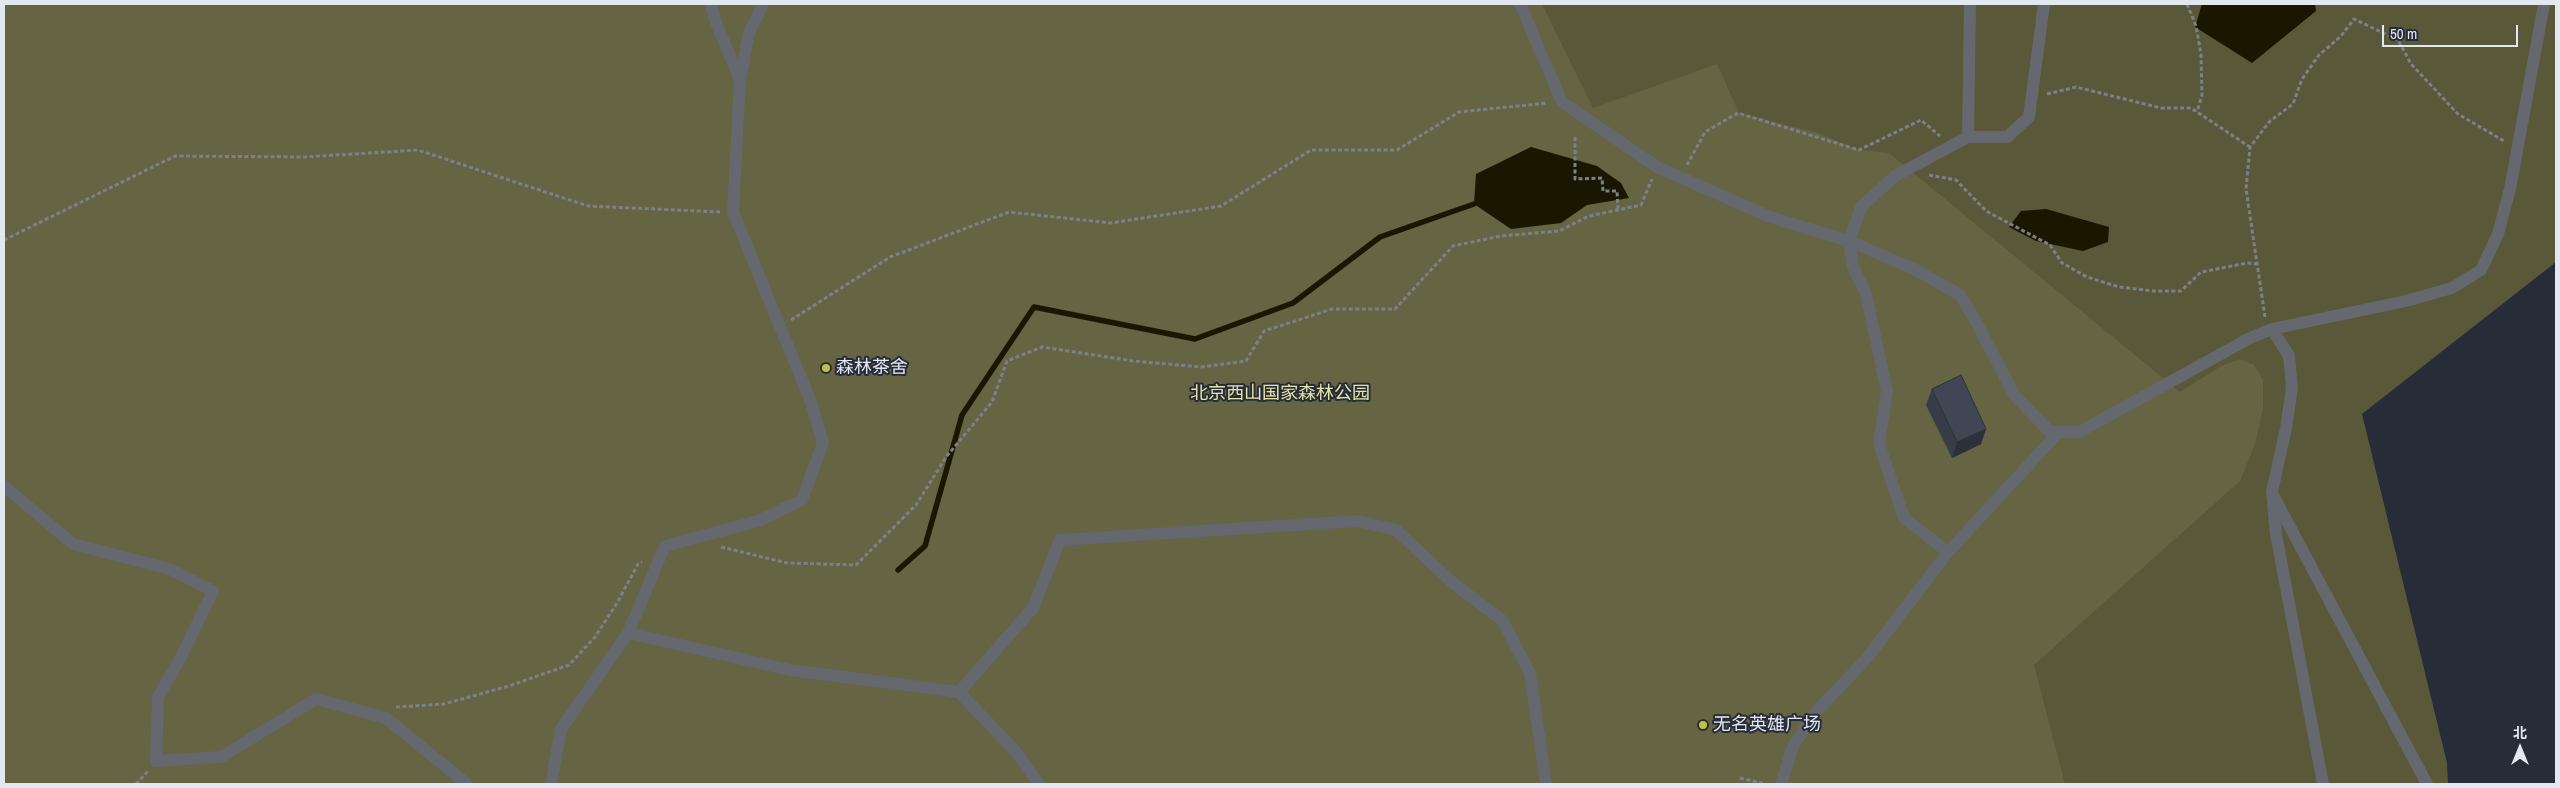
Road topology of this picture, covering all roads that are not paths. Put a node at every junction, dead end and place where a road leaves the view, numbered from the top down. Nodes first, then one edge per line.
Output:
1 (711, 4) edge
2 (763, 4) edge
3 (1520, 4) edge
4 (1970, 4) edge
5 (2044, 4) edge
6 (2544, 4) edge
7 (740, 80) junction
8 (1968, 138) junction
9 (1849, 241) junction
10 (2272, 329) junction
11 (2059, 432) junction
12 (4, 486) edge
13 (2272, 492) junction
14 (1948, 552) junction
15 (628, 633) junction
16 (959, 692) junction
17 (467, 784) edge
18 (551, 784) edge
19 (1039, 784) edge
20 (1546, 784) edge
21 (1781, 784) edge
22 (2323, 784) edge
23 (2428, 784) edge

1 - 7 lane
2 - 7 lane
3 - 9 lane
4 - 8 lane
5 - 8 lane
6 - 10 lane
7 - 15 lane
8 - 9 lane
9 - 11 lane
9 - 14 lane
10 - 11 lane
10 - 13 lane
11 - 14 lane
12 - 17 lane
13 - 22 lane
13 - 23 lane
14 - 21 lane
15 - 16 lane
15 - 18 lane
16 - 19 lane
16 - 20 lane

